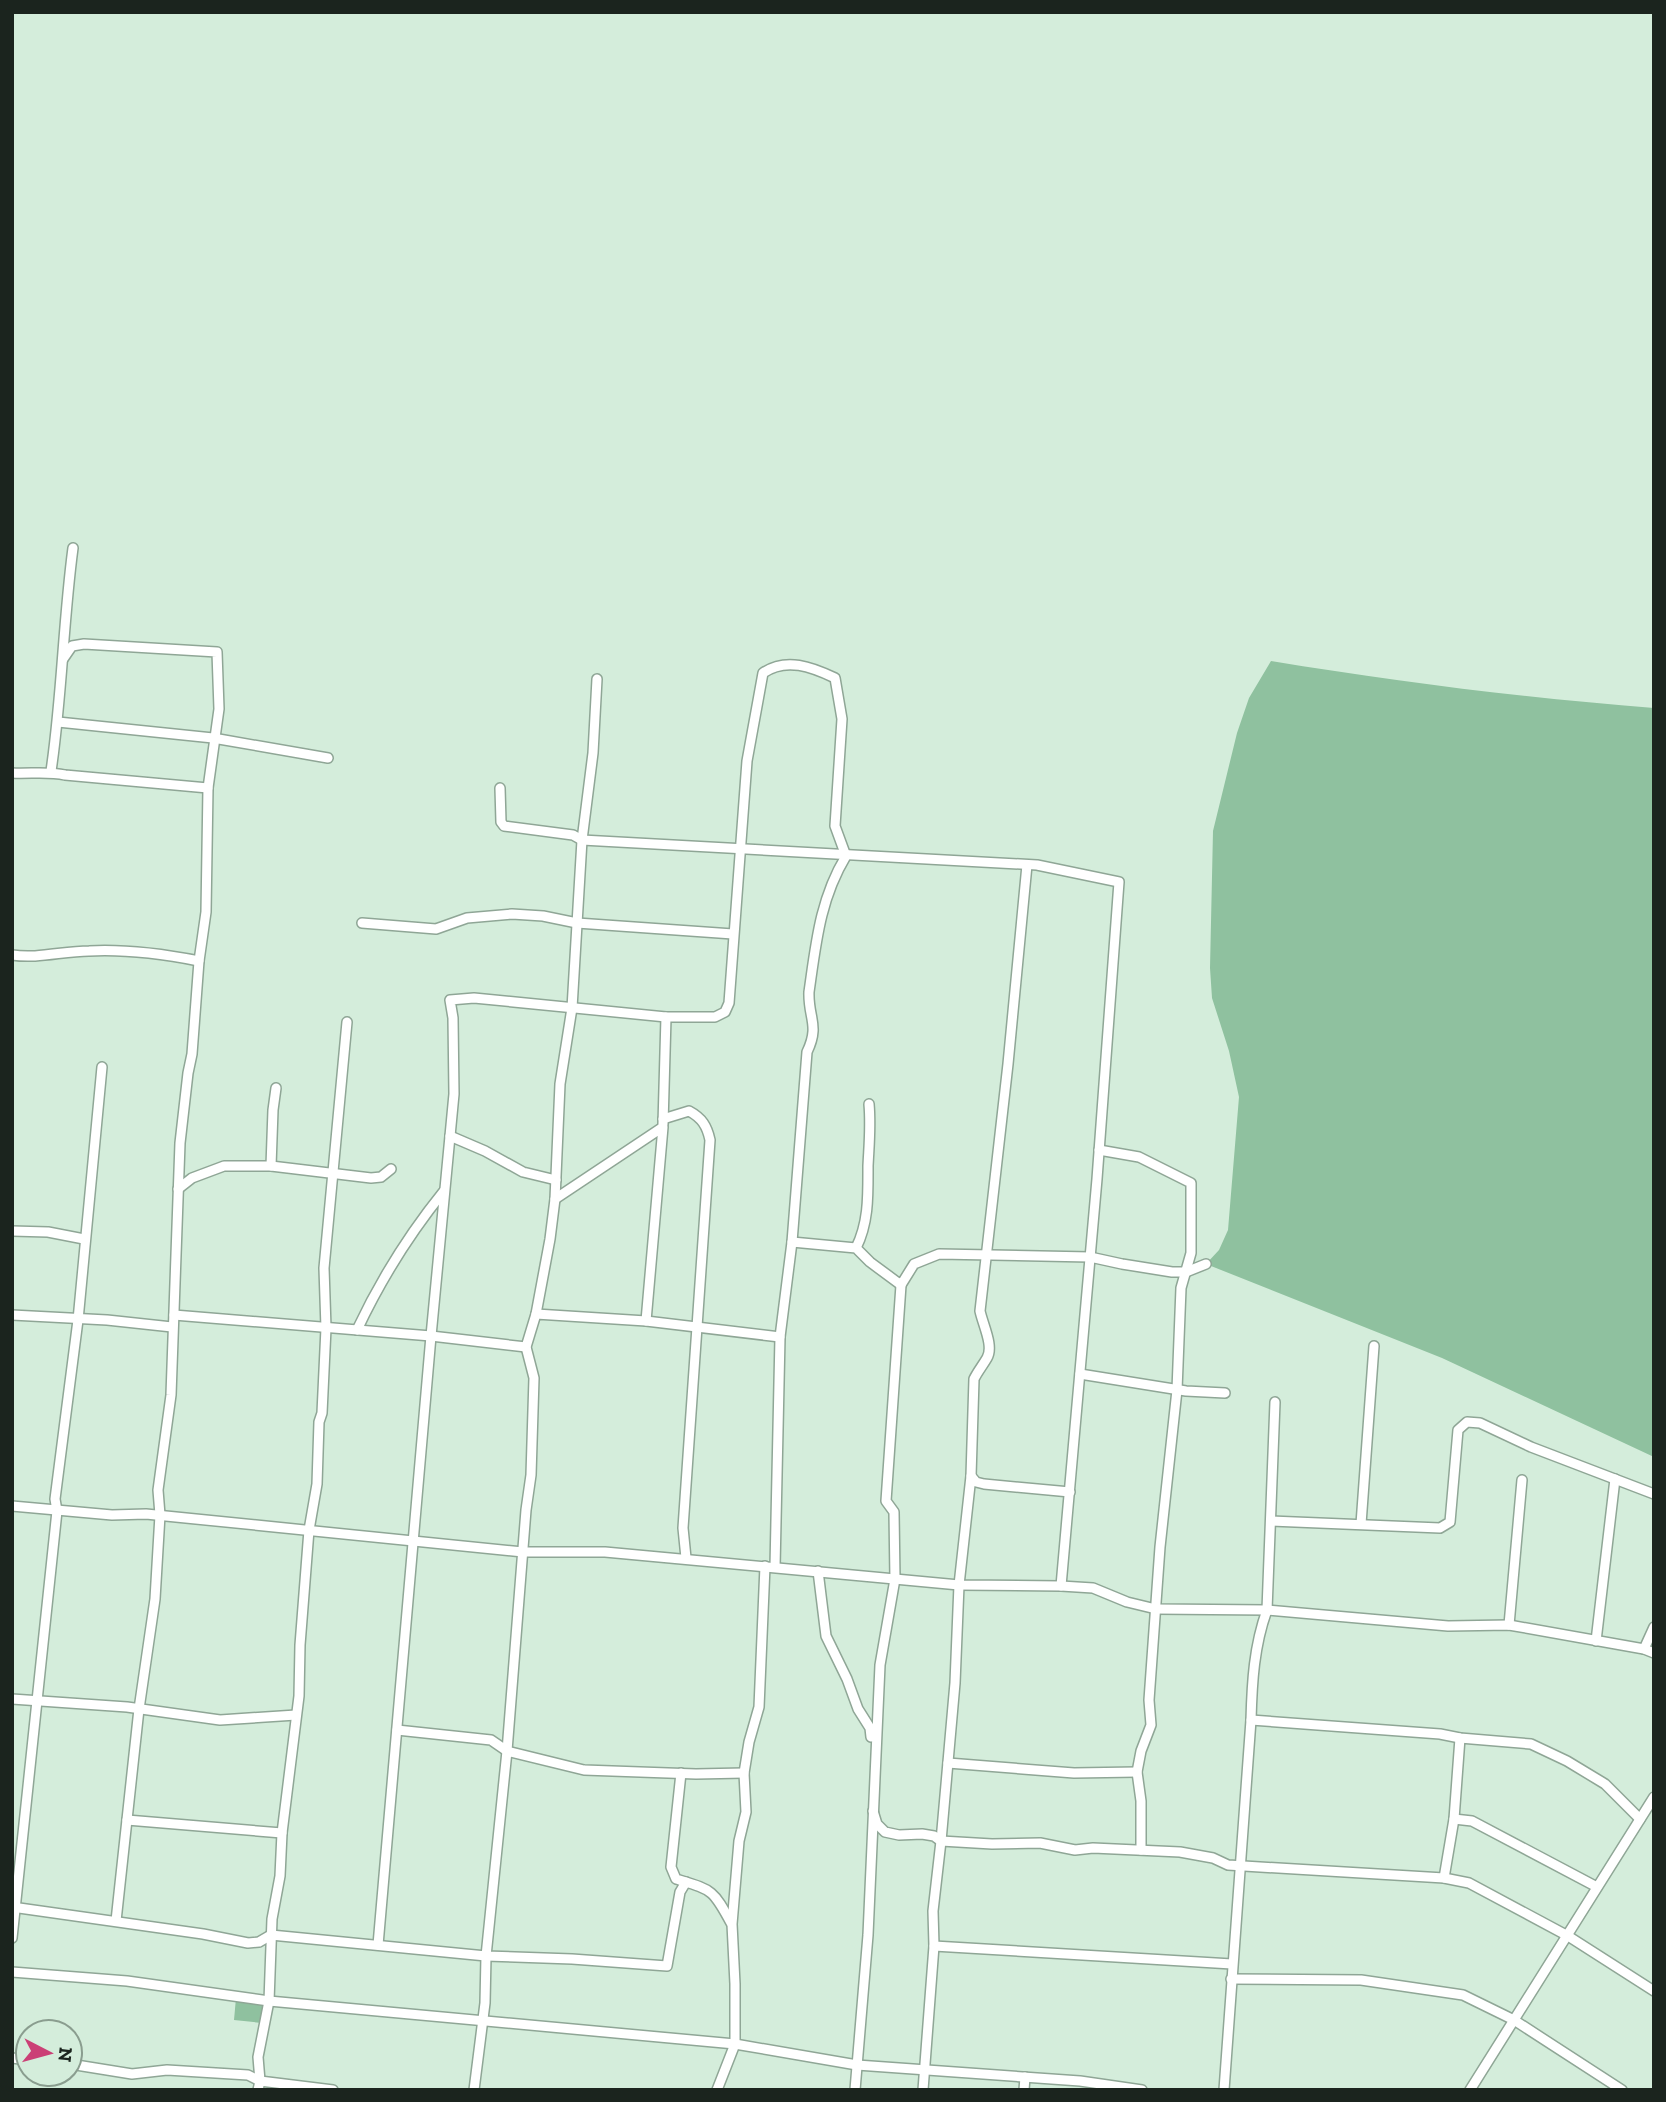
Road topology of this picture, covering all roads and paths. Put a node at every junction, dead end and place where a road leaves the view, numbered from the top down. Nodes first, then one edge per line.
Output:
1 (73, 548) dead end
2 (62, 659) junction
3 (597, 679) dead end
4 (58, 722) junction
5 (213, 738) junction
6 (328, 758) dead end
7 (51, 771) junction
8 (12, 773) edge
9 (208, 788) junction
10 (500, 788) dead end
11 (582, 840) junction
12 (739, 850) junction
13 (846, 856) junction
14 (1027, 865) junction
15 (362, 923) dead end
16 (577, 923) junction
17 (733, 934) junction
18 (12, 955) edge
19 (199, 961) junction
20 (572, 1008) junction
21 (666, 1017) junction
22 (347, 1022) dead end
23 (102, 1067) dead end
24 (276, 1088) dead end
25 (869, 1104) dead end
26 (663, 1123) junction
27 (450, 1136) junction
28 (1099, 1150) junction
29 (271, 1166) junction
30 (391, 1169) dead end
31 (333, 1173) junction
32 (556, 1180) junction
33 (178, 1189) junction
34 (445, 1190) junction
35 (555, 1199) junction
36 (12, 1231) edge
37 (84, 1239) junction
38 (792, 1242) junction
39 (856, 1248) junction
40 (987, 1254) junction
41 (1090, 1257) junction
42 (1206, 1264) dead end
43 (1186, 1272) junction
44 (901, 1285) junction
45 (536, 1314) junction
46 (12, 1315) edge
47 (173, 1315) junction
48 (78, 1320) junction
49 (646, 1321) junction
50 (172, 1327) junction
51 (326, 1328) junction
52 (697, 1328) junction
53 (357, 1330) junction
54 (431, 1336) junction
55 (780, 1337) junction
56 (1374, 1346) dead end
57 (526, 1347) junction
58 (1080, 1374) junction
59 (1177, 1390) junction
60 (1225, 1394) dead end
61 (1275, 1402) dead end
62 (971, 1476) junction
63 (1615, 1479) junction
64 (1522, 1480) dead end
65 (1069, 1492) junction
66 (1654, 1494) edge
67 (12, 1506) edge
68 (57, 1511) junction
69 (160, 1515) junction
70 (1271, 1521) junction
71 (1361, 1524) junction
72 (309, 1530) junction
73 (414, 1542) junction
74 (523, 1552) junction
75 (686, 1558) junction
76 (770, 1566) junction
77 (818, 1571) junction
78 (895, 1579) junction
79 (959, 1585) junction
80 (1060, 1586) junction
81 (1156, 1609) junction
82 (1267, 1609) junction
83 (1509, 1625) junction
84 (1654, 1628) edge
85 (1596, 1641) junction
86 (1644, 1649) junction
87 (1654, 1653) edge
88 (12, 1699) edge
89 (38, 1700) junction
90 (139, 1709) junction
91 (296, 1715) junction
92 (1251, 1720) junction
93 (397, 1730) junction
94 (1460, 1738) junction
95 (507, 1751) junction
96 (874, 1755) junction
97 (948, 1763) junction
98 (1137, 1772) junction
99 (681, 1773) junction
100 (744, 1773) junction
101 (1654, 1797) edge
102 (12, 1805) edge
103 (24, 1806) junction
104 (873, 1811) junction
105 (1454, 1819) junction
106 (1640, 1819) junction
107 (127, 1820) junction
108 (282, 1833) junction
109 (941, 1840) junction
110 (1140, 1850) junction
111 (1240, 1866) junction
112 (1444, 1878) junction
113 (686, 1882) junction
114 (1597, 1887) junction
115 (14, 1907) edge
116 (116, 1921) junction
117 (732, 1924) junction
118 (271, 1935) junction
119 (1567, 1936) junction
120 (12, 1938) edge
121 (378, 1945) junction
122 (934, 1947) junction
123 (486, 1956) junction
124 (1232, 1964) junction
125 (12, 1972) edge
126 (1231, 1979) junction
127 (1654, 1991) edge
128 (269, 2001) junction
129 (1514, 2020) junction
130 (482, 2021) junction
131 (735, 2044) junction
132 (857, 2065) junction
133 (84, 2066) edge
134 (925, 2071) junction
135 (1025, 2077) junction
136 (259, 2085) edge
137 (333, 2090) edge
138 (474, 2090) edge
139 (717, 2090) edge
140 (855, 2090) edge
141 (923, 2090) edge
142 (1024, 2090) edge
143 (1142, 2090) edge
144 (1224, 2090) edge
145 (1470, 2090) edge
146 (1622, 2090) edge

1 - 2 street
2 - 4 street
2 - 5 street
3 - 11 street
4 - 5 street
4 - 7 street
5 - 6 street
5 - 9 street
7 - 8 street
7 - 9 street
9 - 19 street
10 - 11 street
11 - 12 street
11 - 16 street
12 - 13 street
12 - 13 street
12 - 17 street
13 - 14 street
13 - 38 street
14 - 28 street
14 - 40 street
15 - 16 street
16 - 17 street
16 - 20 street
17 - 21 street
18 - 19 street
19 - 33 street
20 - 21 street
20 - 27 street
20 - 32 street
21 - 26 street
22 - 31 street
23 - 37 street
24 - 29 street
25 - 39 street
26 - 35 street
26 - 49 street
26 - 52 street
27 - 32 street
27 - 34 street
28 - 41 street
28 - 43 street
29 - 31 street
29 - 33 street
30 - 31 street
31 - 51 street
32 - 35 street
33 - 47 street
34 - 53 street
34 - 54 street
35 - 45 street
36 - 37 street
37 - 48 street
38 - 39 street
38 - 55 street
39 - 44 street
40 - 41 street
40 - 44 street
40 - 62 street
41 - 43 street
41 - 58 street
42 - 43 street
43 - 59 street
44 - 78 street
45 - 49 street
45 - 57 street
46 - 48 street
47 - 50 street
47 - 51 street
48 - 50 street
48 - 68 street
49 - 52 street
50 - 69 street
51 - 53 street
51 - 72 street
52 - 55 street
52 - 75 street
53 - 54 street
54 - 57 street
54 - 73 street
55 - 76 street
56 - 71 street
57 - 74 street
58 - 59 street
58 - 65 street
59 - 60 street
59 - 81 street
61 - 70 street
62 - 65 street
62 - 79 street
63 - 66 street
63 - 71 street
63 - 85 street
64 - 83 street
65 - 80 street
67 - 68 street
68 - 69 street
68 - 89 street
69 - 72 street
69 - 90 street
70 - 71 street
70 - 82 street
72 - 73 street
72 - 91 street
73 - 74 street
73 - 93 street
74 - 75 street
74 - 95 street
75 - 76 street
76 - 77 street
76 - 100 street
77 - 78 street
77 - 96 street
78 - 79 street
78 - 96 street
79 - 80 street
79 - 97 street
80 - 81 street
81 - 82 street
81 - 98 street
82 - 83 street
82 - 92 street
83 - 85 street
84 - 86 street
85 - 86 street
86 - 87 street
88 - 89 street
89 - 90 street
89 - 103 street
90 - 91 street
90 - 107 street
91 - 108 street
92 - 94 street
92 - 111 street
93 - 95 street
93 - 121 street
94 - 105 street
94 - 106 street
95 - 99 street
95 - 123 street
96 - 104 street
97 - 98 street
97 - 109 street
98 - 110 street
99 - 100 street
99 - 113 street
100 - 117 street
101 - 106 street
102 - 103 street
103 - 115 street
104 - 109 street
104 - 132 street
105 - 112 street
105 - 114 street
106 - 114 street
107 - 108 street
107 - 116 street
108 - 118 street
109 - 110 street
109 - 122 street
110 - 111 street
111 - 112 street
111 - 124 street
112 - 119 street
113 - 117 street
113 - 123 street
114 - 119 street
115 - 116 street
115 - 120 street
116 - 118 street
117 - 131 street
118 - 121 street
118 - 128 street
119 - 127 street
119 - 129 street
121 - 123 street
122 - 124 street
122 - 134 street
123 - 130 street
124 - 126 street
125 - 128 street
126 - 129 street
126 - 144 street
128 - 130 street
128 - 136 street
129 - 145 street
129 - 146 street
130 - 131 street
130 - 138 street
131 - 132 street
131 - 139 street
132 - 134 street
132 - 140 street
133 - 136 street
134 - 135 street
134 - 141 street
135 - 142 street
135 - 143 street
136 - 137 street

